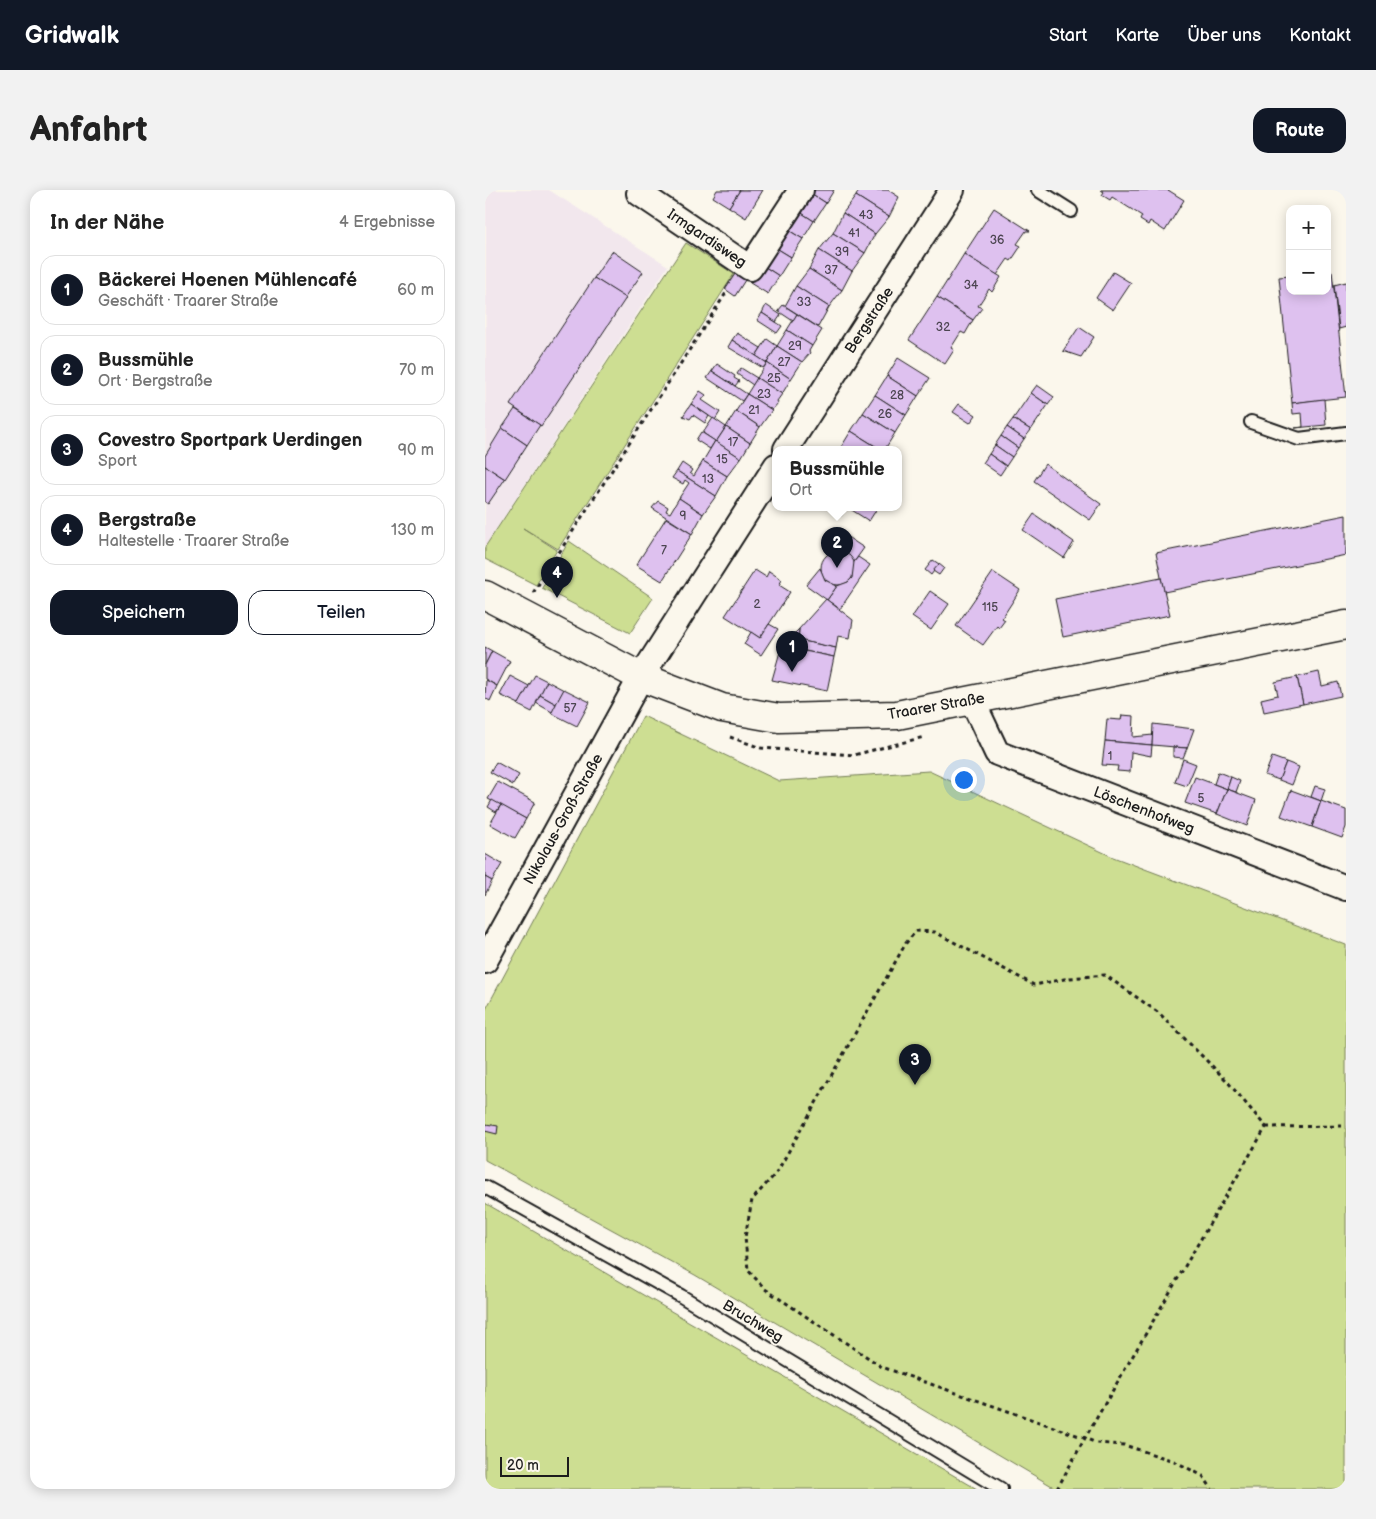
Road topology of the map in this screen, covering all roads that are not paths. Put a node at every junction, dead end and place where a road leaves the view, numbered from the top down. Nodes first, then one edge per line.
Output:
1 (641, 190) edge
2 (801, 190) edge
3 (951, 190) edge
4 (1038, 190) edge
5 (1071, 211) dead end
6 (1251, 422) dead end
7 (1346, 433) edge
8 (788, 446) edge
9 (772, 472) edge
10 (485, 595) edge
11 (1346, 625) edge
12 (641, 677) junction
13 (973, 700) junction
14 (1346, 888) edge
15 (485, 961) edge
16 (485, 1187) edge
17 (1001, 1489) edge

1 - 2 street, Irmgardisweg
3 - 8 street, Bergstraße
4 - 5 lane
6 - 7 lane
9 - 12 street
10 - 12 street, Traarer Straße
11 - 13 street, Traarer Straße
12 - 13 street, Traarer Straße
12 - 15 street, Nikolaus-Groß-Straße
13 - 14 street, Löschenhofweg
16 - 17 lane, Bruchweg

